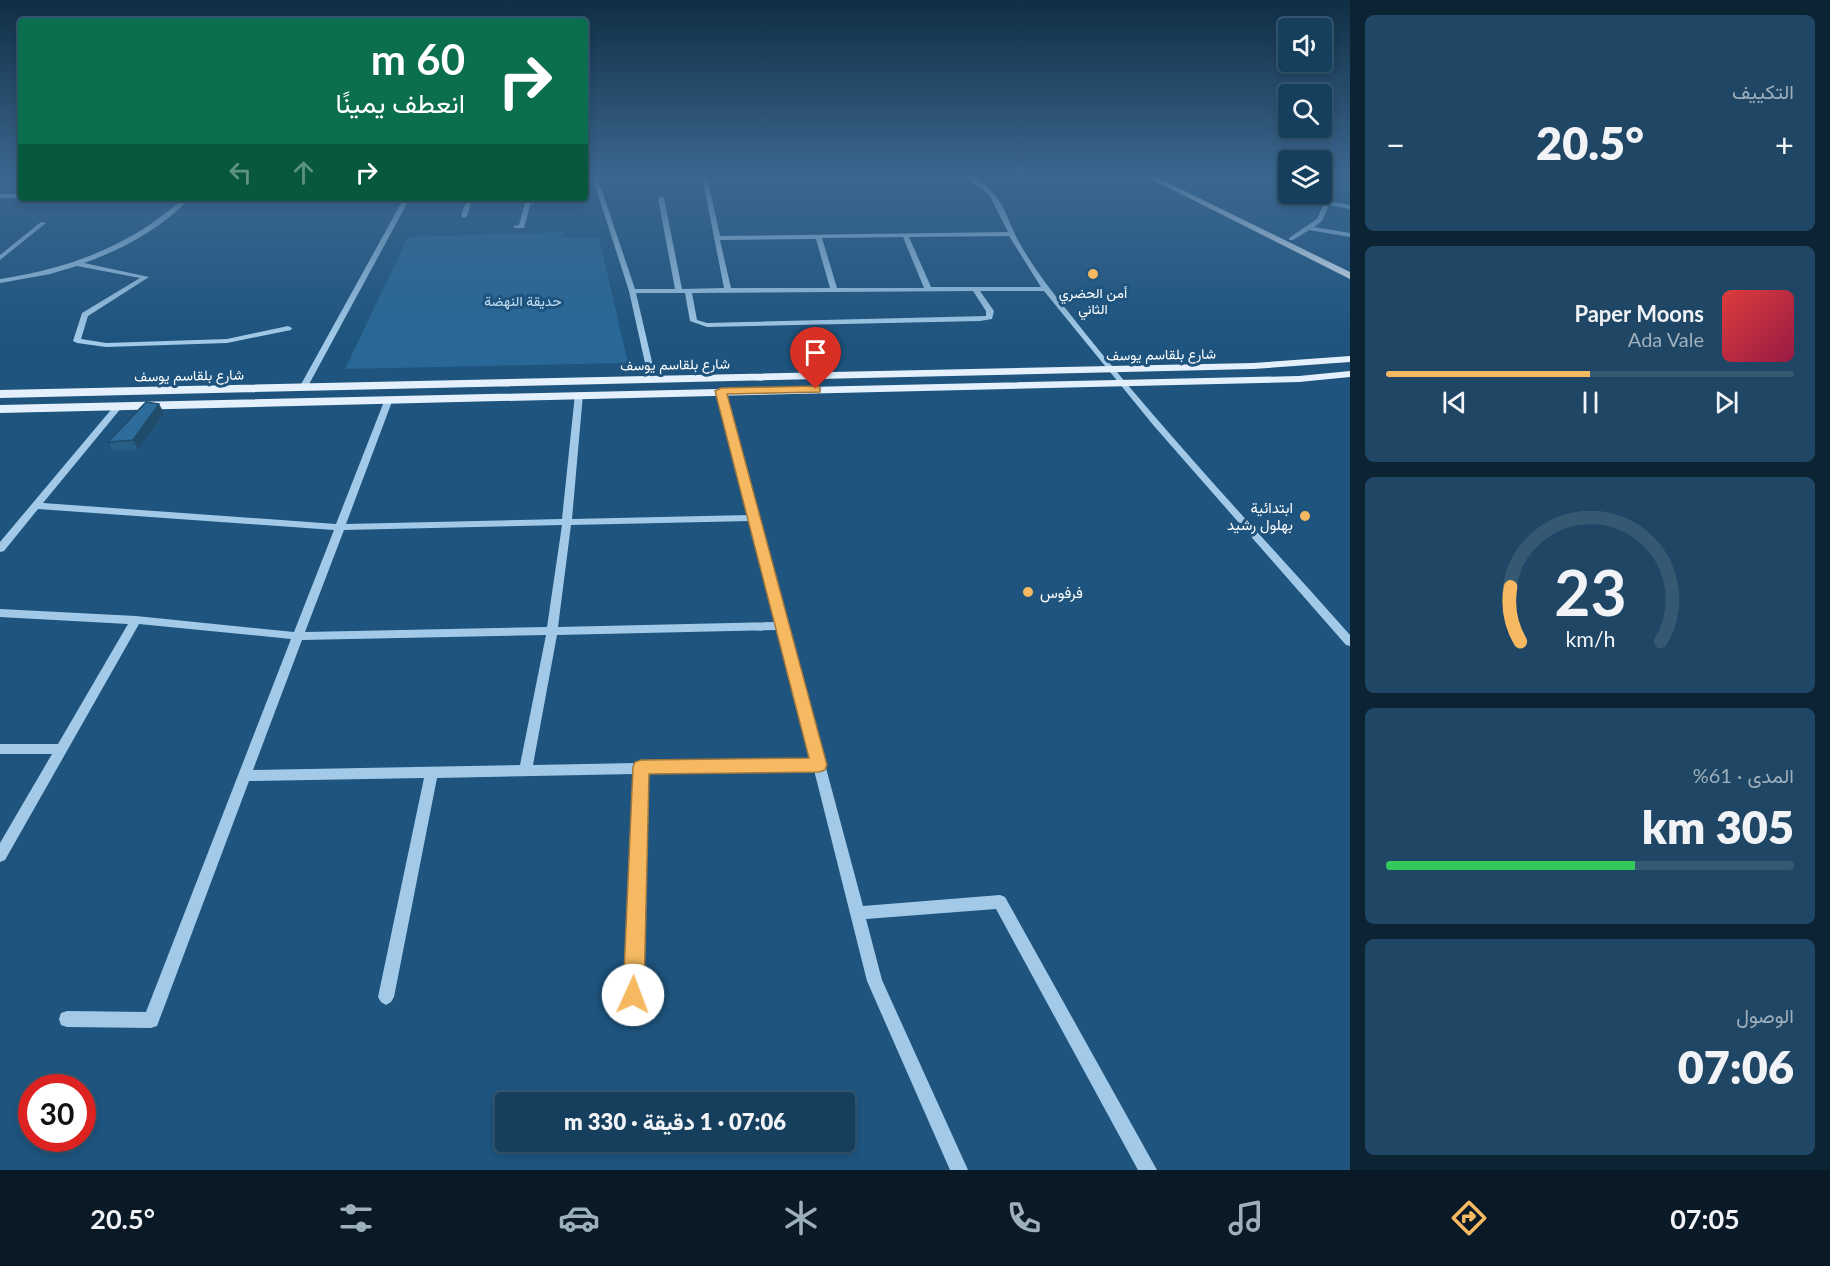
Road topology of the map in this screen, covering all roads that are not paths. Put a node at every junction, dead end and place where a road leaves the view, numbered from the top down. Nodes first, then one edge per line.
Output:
1 (34, 231) edge
2 (144, 231) edge
3 (389, 231) edge
4 (612, 231) edge
5 (670, 231) edge
6 (715, 231) edge
7 (1010, 231) edge
8 (1259, 231) edge
9 (1274, 231) edge
10 (1306, 231) edge
11 (1325, 231) edge
12 (1011, 234) junction
13 (905, 235) junction
14 (1350, 235) edge
15 (818, 236) junction
16 (717, 238) junction
17 (1291, 239) junction
18 (0, 258) edge
19 (77, 264) junction
20 (1350, 267) edge
21 (1350, 276) edge
22 (0, 281) edge
23 (1046, 289) junction
24 (929, 290) junction
25 (976, 290) junction
26 (632, 291) junction
27 (684, 291) junction
28 (728, 291) junction
29 (834, 291) junction
30 (288, 328) dead end
31 (1350, 359) edge
32 (1111, 370) junction
33 (1350, 374) edge
34 (652, 379) junction
35 (1121, 383) junction
36 (303, 388) junction
37 (721, 391) junction
38 (0, 394) edge
39 (579, 394) junction
40 (389, 399) junction
41 (118, 407) junction
42 (0, 409) edge
43 (36, 506) junction
44 (754, 518) junction
45 (567, 521) junction
46 (340, 527) junction
47 (0, 549) edge
48 (0, 613) edge
49 (136, 620) junction
50 (782, 626) junction
51 (552, 631) junction
52 (298, 636) junction
53 (1350, 642) edge
54 (0, 749) edge
55 (62, 749) junction
56 (819, 765) junction
57 (641, 767) junction
58 (526, 769) junction
59 (432, 772) junction
60 (244, 776) junction
61 (0, 856) edge
62 (858, 913) junction
63 (633, 995) dead end
64 (386, 997) dead end
65 (67, 1019) dead end
66 (958, 1170) edge
67 (1148, 1170) edge

1 - 18 street
2 - 19 street
3 - 36 street
4 - 26 street
5 - 27 street
6 - 16 street
7 - 12 street
8 - 21 main road
9 - 17 main road
10 - 17 street
11 - 14 street
12 - 13 street
12 - 23 street
13 - 15 street
13 - 24 street
15 - 16 street
15 - 29 street
16 - 28 street
17 - 20 main road
19 - 22 street
19 - 30 street
23 - 25 street
23 - 32 street
24 - 25 street
24 - 29 street
25 - 27 street
26 - 27 street
26 - 34 street
27 - 28 street
28 - 29 street
31 - 32 main road, شارع بلقاسم يوسف
32 - 34 main road, شارع بلقاسم يوسف
32 - 35 street
33 - 35 main road, شارع بلقاسم يوسف
34 - 36 main road, شارع بلقاسم يوسف
35 - 37 main road, شارع بلقاسم يوسف
35 - 53 street
36 - 38 main road, شارع بلقاسم يوسف
37 - 39 main road, شارع بلقاسم يوسف
37 - 44 street
39 - 40 main road, شارع بلقاسم يوسف
39 - 45 street
40 - 41 main road, شارع بلقاسم يوسف
40 - 46 street
41 - 42 main road, شارع بلقاسم يوسف
41 - 43 street
43 - 46 street
43 - 47 street
44 - 45 street
44 - 50 street
45 - 46 street
45 - 51 street
46 - 52 street
48 - 49 street
49 - 52 street
49 - 55 street
50 - 51 street
50 - 56 street
51 - 52 street
51 - 58 street
52 - 60 street
54 - 55 street
55 - 61 street
56 - 57 street
56 - 62 street
57 - 58 street
57 - 63 street
58 - 59 street
59 - 60 street
59 - 64 street
60 - 65 street
62 - 66 street
62 - 67 street

